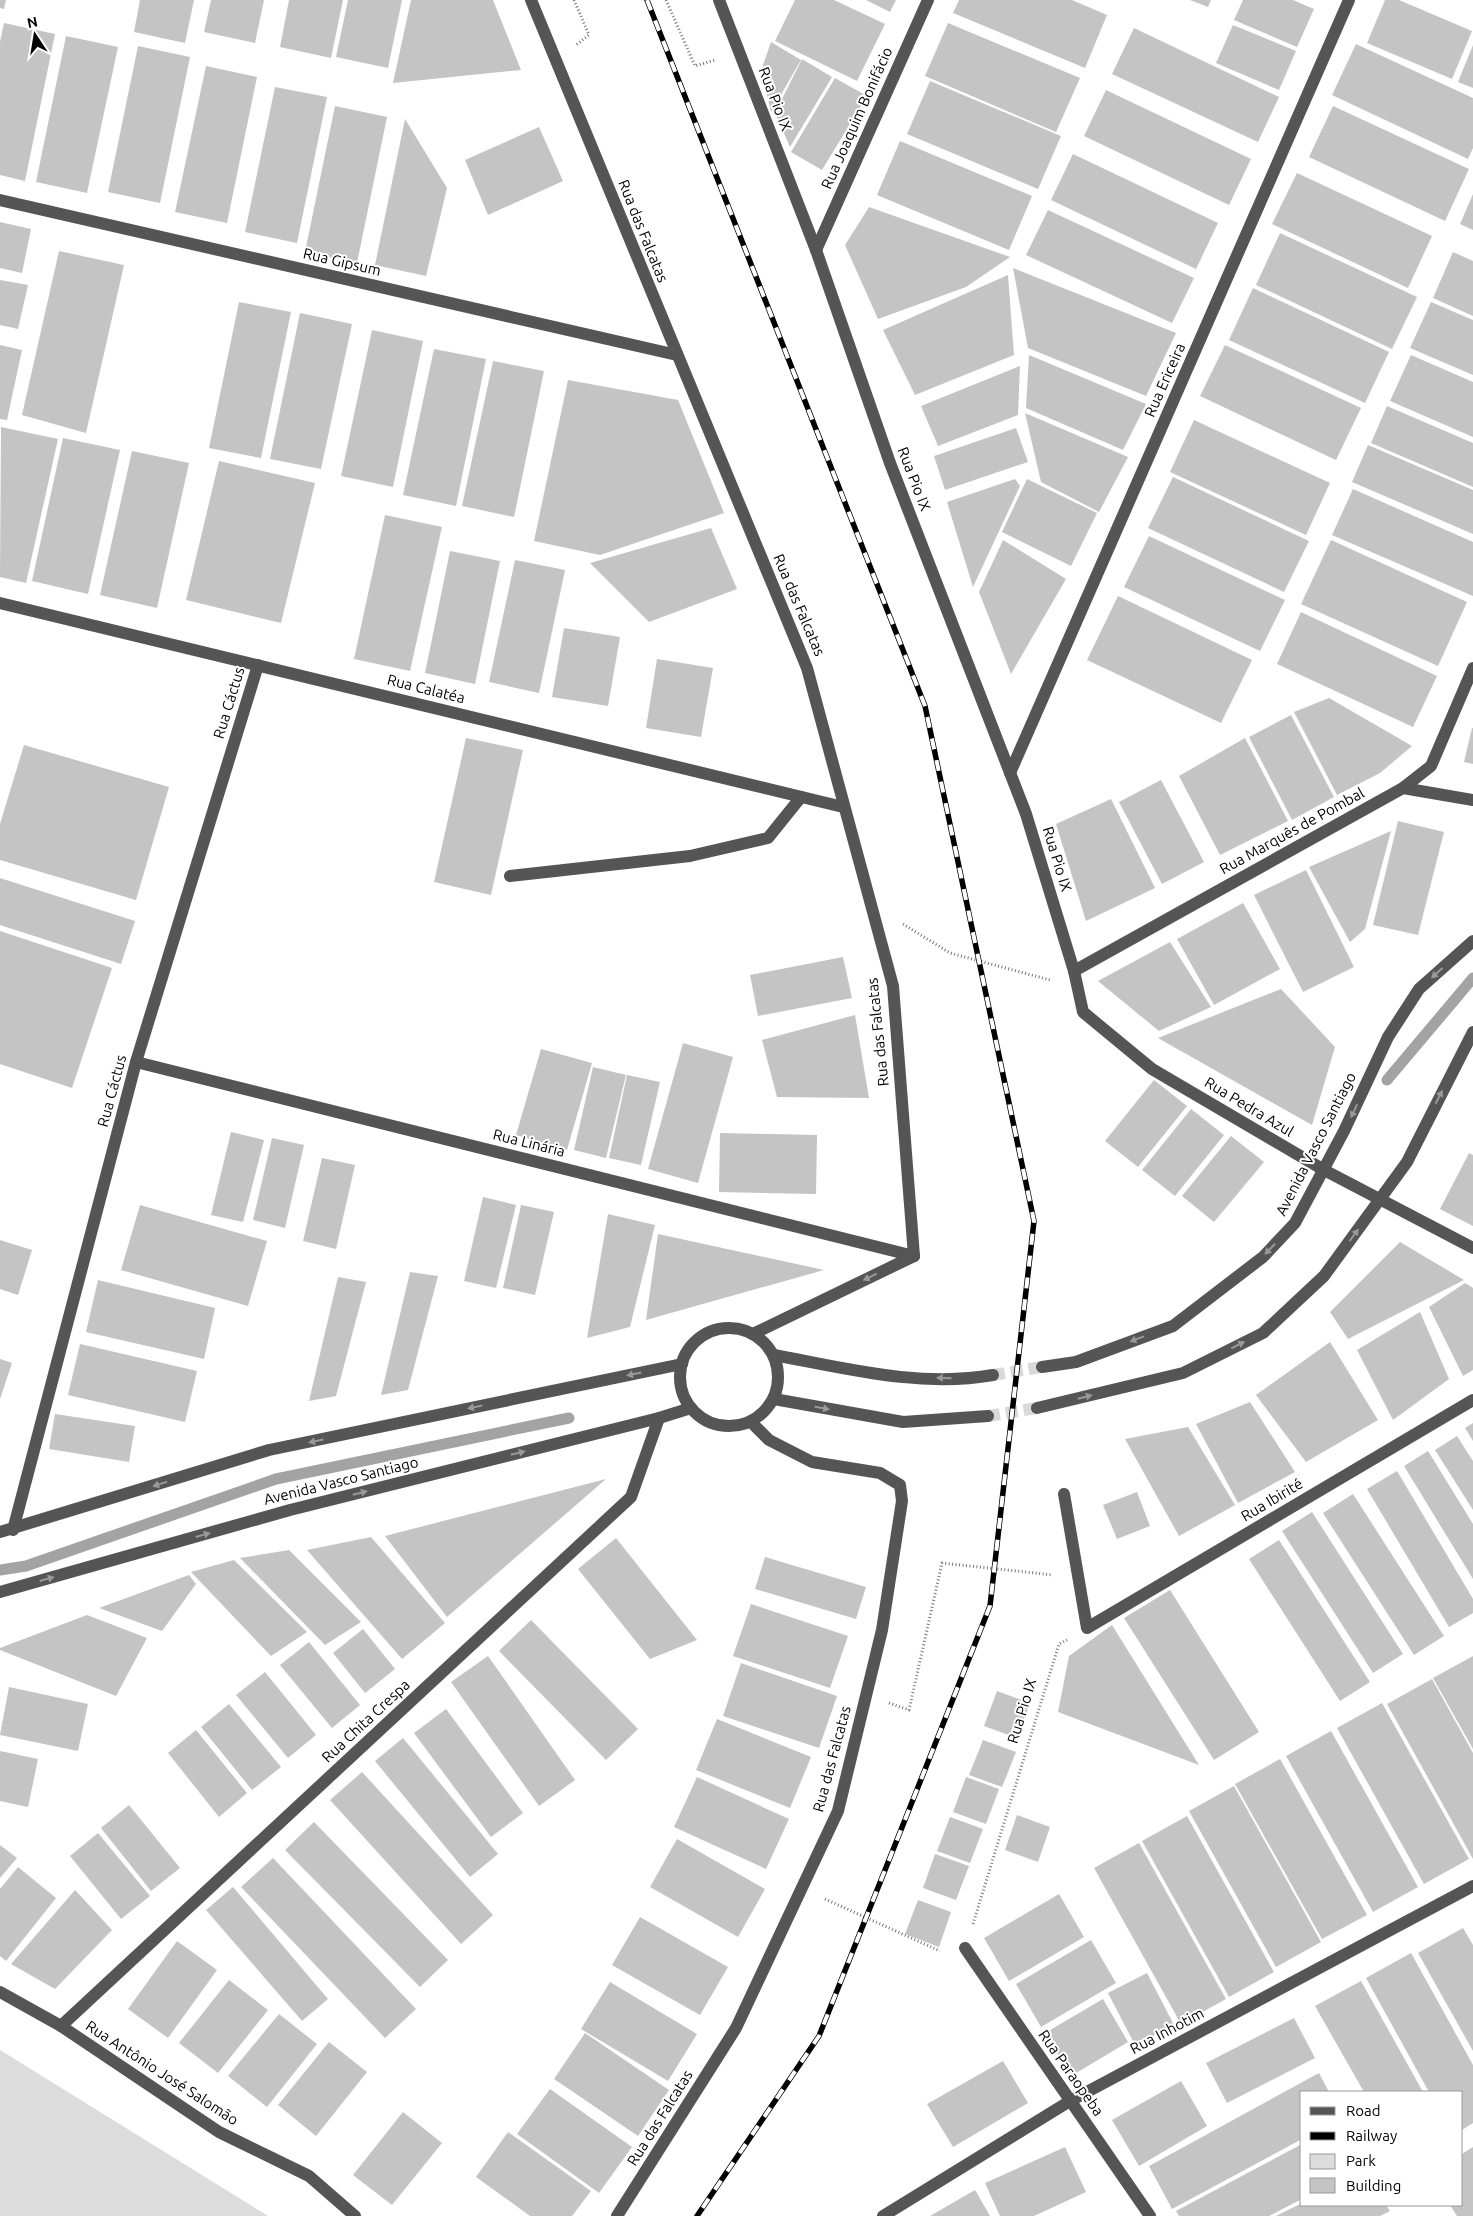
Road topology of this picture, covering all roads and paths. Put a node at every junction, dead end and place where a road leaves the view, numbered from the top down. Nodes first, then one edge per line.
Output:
1 (531, 0) edge
2 (574, 0) edge
3 (666, 0) edge
4 (719, 0) edge
5 (928, 0) edge
6 (1349, 0) edge
7 (739, 53) junction
8 (556, 60) junction
9 (0, 200) edge
10 (816, 250) junction
11 (676, 356) junction
12 (0, 602) edge
13 (258, 665) junction
14 (1473, 668) edge
15 (1010, 773) junction
16 (1403, 788) junction
17 (801, 797) junction
18 (1473, 800) edge
19 (843, 807) junction
20 (510, 876) dead end
21 (899, 921) dead end
22 (1473, 941) edge
23 (1074, 972) junction
24 (1077, 988) junction
25 (1473, 1032) edge
26 (136, 1062) junction
27 (1324, 1170) junction
28 (1380, 1199) junction
29 (1473, 1248) edge
30 (914, 1256) junction
31 (753, 1334) junction
32 (774, 1355) junction
33 (682, 1364) junction
34 (1042, 1367) tunnel mouth
35 (993, 1375) tunnel mouth
36 (774, 1400) junction
37 (1473, 1400) edge
38 (691, 1408) junction
39 (1037, 1408) tunnel mouth
40 (988, 1416) tunnel mouth
41 (659, 1418) junction
42 (752, 1422) junction
43 (1064, 1494) dead end
44 (6, 1531) edge
45 (1078, 1578) junction
46 (0, 1592) edge
47 (1087, 1628) junction
48 (866, 1696) junction
49 (1473, 1886) edge
50 (802, 1888) junction
51 (965, 1948) joint
52 (979, 1969) junction
53 (0, 1992) edge
54 (61, 2026) junction
55 (1070, 2101) junction
56 (355, 2216) edge
57 (617, 2216) edge
58 (883, 2216) edge
59 (1150, 2216) edge

1 - 8 street, Rua das Falcatas
2 - 8 path
3 - 7 path
4 - 7 street, Rua Pio IX
5 - 10 street, Rua Joaquim Bonifácio
6 - 15 street, Rua Ericeira
7 - 10 street, Rua Pio IX
8 - 11 street, Rua das Falcatas
9 - 11 street, Rua Gipsum
10 - 15 street, Rua Pio IX
11 - 19 street, Rua das Falcatas
12 - 13 street, Rua Calatéa
13 - 17 street, Rua Calatéa
13 - 26 street, Rua Cáctus
14 - 16 street, Rua Marquês de Pombal
15 - 23 street, Rua Pio IX
16 - 18 street
16 - 23 street, Rua Marquês de Pombal
17 - 19 street, Rua Calatéa
17 - 20 street
19 - 30 street, Rua das Falcatas
21 - 24 path
22 -> 27 street, Avenida Vasco Santiago
23 - 24 street, Rua Pedra Azul
24 - 27 street, Rua Pedra Azul
28 -> 25 street
26 - 30 street, Rua Linária
26 - 44 street, Rua Cáctus
27 - 28 street, Rua Pedra Azul
27 -> 34 street, Avenida Vasco Santiago
28 - 29 street, Rua Pedra Azul
39 -> 28 street
30 -> 31 street
31 - 32 street
31 - 33 street
35 -> 32 street
32 - 36 street
33 - 38 street
33 -> 44 street
36 -> 40 street
36 - 42 street
37 - 47 street, Rua Ibirité
38 - 41 street, Avenida Vasco Santiago
38 - 42 street
46 -> 41 street, Avenida Vasco Santiago
41 - 54 street, Rua Chita Crespa
42 - 48 street, Rua das Falcatas
43 - 45 street
45 - 47 street
45 - 48 path
47 - 51 path, Rua Pio IX
48 - 50 street, Rua das Falcatas
49 - 55 street, Rua Inhotim
50 - 52 path
50 - 57 street, Rua das Falcatas
51 - 52 street, Rua Paraopeba
52 - 55 street, Rua Paraopeba
53 - 54 street, Rua Antônio José Salomão
54 - 56 street, Rua Antônio José Salomão
55 - 58 street, Rua Inhotim
55 - 59 street, Rua Paraopeba

